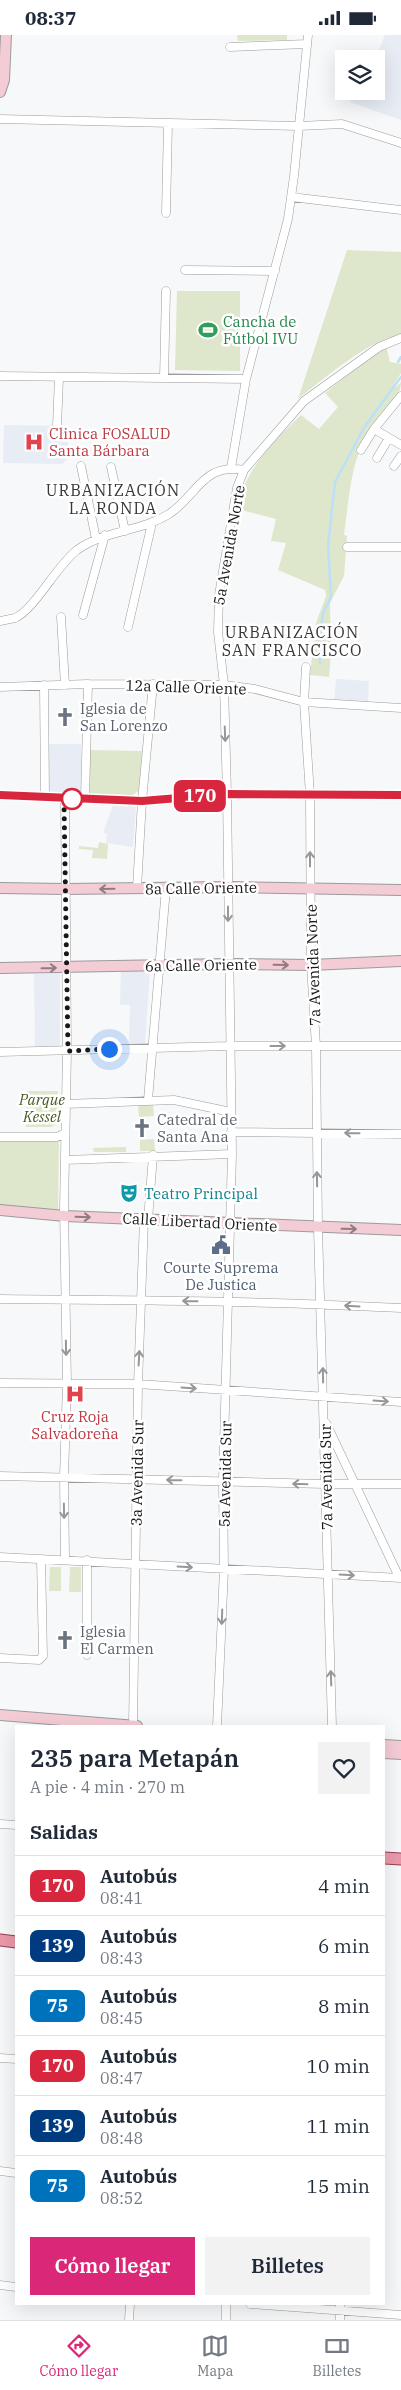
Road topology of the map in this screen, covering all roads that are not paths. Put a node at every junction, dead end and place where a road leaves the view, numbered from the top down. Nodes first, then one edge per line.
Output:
1 (6, 35) edge
2 (308, 35) edge
3 (307, 44) junction
4 (230, 47) dead end
5 (0, 92) edge
6 (0, 119) edge
7 (168, 123) junction
8 (299, 126) junction
9 (401, 143) edge
10 (291, 197) junction
11 (401, 210) edge
12 (166, 213) dead end
13 (185, 270) dead end
14 (274, 271) junction
15 (166, 291) dead end
16 (401, 337) edge
17 (0, 376) edge
18 (59, 377) junction
19 (164, 378) junction
20 (246, 379) junction
21 (401, 396) edge
22 (57, 425) dead end
23 (374, 429) junction
24 (389, 438) junction
25 (400, 441) edge
26 (361, 450) dead end
27 (401, 456) edge
28 (377, 458) dead end
29 (81, 466) dead end
30 (394, 466) dead end
31 (111, 467) dead end
32 (232, 468) junction
33 (244, 470) junction
34 (152, 523) junction
35 (125, 531) junction
36 (105, 535) junction
37 (96, 539) junction
38 (347, 547) dead end
39 (401, 547) edge
40 (83, 615) dead end
41 (61, 617) dead end
42 (0, 621) edge
43 (128, 627) dead end
44 (306, 667) dead end
45 (153, 684) junction
46 (44, 685) junction
47 (65, 685) junction
48 (88, 685) junction
49 (224, 685) junction
50 (0, 687) edge
51 (304, 702) junction
52 (401, 708) edge
53 (227, 794) junction
54 (0, 795) edge
55 (310, 795) junction
56 (401, 795) edge
57 (45, 797) junction
58 (65, 799) junction
59 (85, 799) junction
60 (142, 801) junction
61 (228, 887) junction
62 (310, 887) junction
63 (0, 888) edge
64 (137, 888) junction
65 (166, 888) junction
66 (65, 889) junction
67 (401, 890) edge
68 (401, 961) edge
69 (228, 964) junction
70 (159, 965) junction
71 (311, 965) junction
72 (67, 967) junction
73 (0, 968) edge
74 (230, 1046) junction
75 (316, 1046) junction
76 (401, 1046) edge
77 (152, 1048) junction
78 (68, 1051) junction
79 (0, 1052) edge
80 (148, 1100) junction
81 (65, 1104) junction
82 (231, 1112) junction
83 (231, 1132) junction
84 (316, 1132) junction
85 (65, 1133) junction
86 (401, 1134) edge
87 (0, 1137) edge
88 (232, 1154) junction
89 (153, 1155) junction
90 (65, 1160) junction
91 (0, 1210) edge
92 (65, 1216) junction
93 (146, 1220) junction
94 (231, 1222) junction
95 (318, 1228) junction
96 (401, 1229) edge
97 (0, 1299) edge
98 (66, 1299) junction
99 (143, 1299) junction
100 (229, 1302) junction
101 (321, 1304) junction
102 (401, 1308) edge
103 (0, 1383) edge
104 (66, 1384) junction
105 (138, 1384) junction
106 (227, 1390) junction
107 (324, 1397) junction
108 (401, 1402) edge
109 (325, 1422) junction
110 (0, 1476) edge
111 (64, 1477) junction
112 (136, 1480) junction
113 (223, 1481) junction
114 (401, 1484) edge
115 (325, 1485) junction
116 (356, 1485) junction
117 (0, 1557) edge
118 (41, 1559) junction
119 (65, 1559) junction
120 (87, 1561) junction
121 (136, 1564) junction
122 (224, 1569) junction
123 (328, 1574) junction
124 (400, 1577) edge
125 (87, 1655) dead end
126 (0, 1658) edge
127 (0, 1715) edge
128 (122, 1725) edge
129 (134, 1725) edge
130 (217, 1725) edge
131 (332, 1725) edge
132 (385, 1745) edge
133 (401, 1746) edge
134 (385, 1753) edge
135 (401, 1754) edge
136 (0, 1824) edge
137 (15, 1825) edge
138 (385, 1858) edge
139 (401, 1859) edge
140 (0, 1940) edge
141 (15, 1943) edge
142 (0, 2058) edge
143 (15, 2059) edge
144 (0, 2171) edge
145 (15, 2173) edge
146 (0, 2285) edge
147 (15, 2287) edge
148 (130, 2305) edge
149 (226, 2305) edge
150 (280, 2305) edge
151 (340, 2307) edge
152 (401, 2315) edge
153 (129, 2320) edge
154 (226, 2320) edge
155 (340, 2320) edge

1 - 5 street
2 - 3 street, 5a Avenida Norte
3 - 4 street
3 - 8 street, 5a Avenida Norte
6 - 7 street
7 - 8 street
7 - 12 street
8 - 9 street
8 - 10 street, 5a Avenida Norte
10 - 11 street
10 - 14 street, 5a Avenida Norte
13 - 14 street
14 - 20 street, 5a Avenida Norte
15 - 19 street
16 - 33 street
17 - 18 street
18 - 19 street
18 - 22 street
19 - 20 street
20 - 32 street, 5a Avenida Norte
21 - 23 street
23 - 24 street
23 - 26 street
24 - 25 street
24 - 28 street
27 - 30 street
29 - 37 street
31 - 35 street
32 - 33 street, 5a Avenida Norte
32 - 34 street
33 - 49 street, 5a Avenida Norte
34 - 35 street
34 - 43 street
35 - 36 street
36 - 37 street
36 - 40 street
37 - 42 street
38 - 39 street
41 - 47 street
44 - 51 street, 7a Avenida Norte
45 - 48 street, 12a Calle Oriente
45 - 49 street, 12a Calle Oriente
45 - 60 street
46 - 47 street, 12a Calle Oriente
46 - 50 street, 12a Calle Oriente
46 - 57 street
47 - 48 street, 12a Calle Oriente
48 - 59 street
49 - 51 street, 12a Calle Oriente
49 -> 53 street, 5a Avenida Norte
51 - 52 street, 12a Calle Oriente
51 - 55 street, 7a Avenida Norte
53 - 55 street
53 - 60 street
53 - 61 street, 5a Avenida Norte
54 - 57 street
55 - 56 street
62 -> 55 street, 7a Avenida Norte
57 - 58 street
58 - 59 street
58 - 66 street
59 - 60 street
60 - 64 street
61 - 62 street, 8a Calle Oriente
61 - 65 street, 8a Calle Oriente
61 -> 69 street, 5a Avenida Norte
62 - 67 street, 8a Calle Oriente
62 - 71 street, 7a Avenida Norte
63 - 66 street, 8a Calle Oriente
64 - 65 street, 8a Calle Oriente
64 -> 66 street, 8a Calle Oriente
65 - 70 street
66 - 72 street
68 - 71 street, 6a Calle Oriente
69 - 70 street, 6a Calle Oriente
69 -> 71 street, 6a Calle Oriente
69 - 74 street, 5a Avenida Norte
70 - 72 street, 6a Calle Oriente
70 - 77 street
71 - 75 street, 7a Avenida Norte
73 -> 72 street, 6a Calle Oriente
72 - 78 street
74 -> 75 street
74 - 77 street
74 - 82 street, 5a Avenida Norte
75 - 76 street
75 - 84 street, 7a Avenida Norte
77 - 78 street
77 - 80 street
78 - 79 street
78 - 81 street
80 - 81 street
80 - 82 street
81 - 85 street
82 - 83 street, 5a Avenida Norte
83 - 84 street
83 - 88 street, 5a Avenida Norte
86 -> 84 street
95 -> 84 street, 7a Avenida Norte
85 - 87 street
85 - 90 street
88 - 89 street
88 - 94 street, 5a Avenida Norte
89 - 90 street
89 - 93 street, 3a Avenida Sur
90 - 92 street
91 - 92 street, Calle Libertad Oriente
92 -> 93 street, Calle Libertad Oriente
92 - 98 street
93 - 94 street, Calle Libertad Oriente
93 - 99 street, 3a Avenida Sur
94 - 95 street, Calle Libertad Oriente
94 - 100 street, 5a Avenida Sur
95 -> 96 street, Calle Libertad Oriente
95 - 101 street, 7a Avenida Sur
97 - 98 street
98 - 99 street
98 -> 104 street
100 -> 99 street
105 -> 99 street, 3a Avenida Sur
100 - 101 street
100 - 106 street, 5a Avenida Sur
102 -> 101 street
107 -> 101 street, 7a Avenida Sur
103 - 104 street
104 - 105 street
104 - 111 street
105 -> 106 street
105 - 112 street, 3a Avenida Sur
106 - 107 street
106 - 113 street, 5a Avenida Sur
107 -> 108 street
107 - 109 street, 7a Avenida Sur
109 - 115 street, 7a Avenida Sur
109 - 116 street
110 - 111 street
111 - 112 street
111 -> 119 street
113 -> 112 street
112 - 121 street, 3a Avenida Sur
115 -> 113 street
113 - 122 street, 5a Avenida Sur
114 - 116 street
115 - 116 street
115 - 123 street, 7a Avenida Sur
116 - 124 street
117 - 118 street
118 - 119 street
118 - 126 street
119 - 120 street
120 - 121 street
120 - 125 street
121 -> 122 street
121 - 129 street, 3a Avenida Sur
122 - 123 street
122 -> 130 street, 5a Avenida Sur
123 -> 124 street
131 -> 123 street, 7a Avenida Sur
127 - 128 street
132 - 133 street
134 - 135 street
136 - 137 street
138 - 139 main road
140 - 141 main road
142 - 143 street
144 - 145 street
146 - 147 street
148 - 153 street
149 - 154 street
150 - 151 street
151 - 152 street
151 - 155 street

